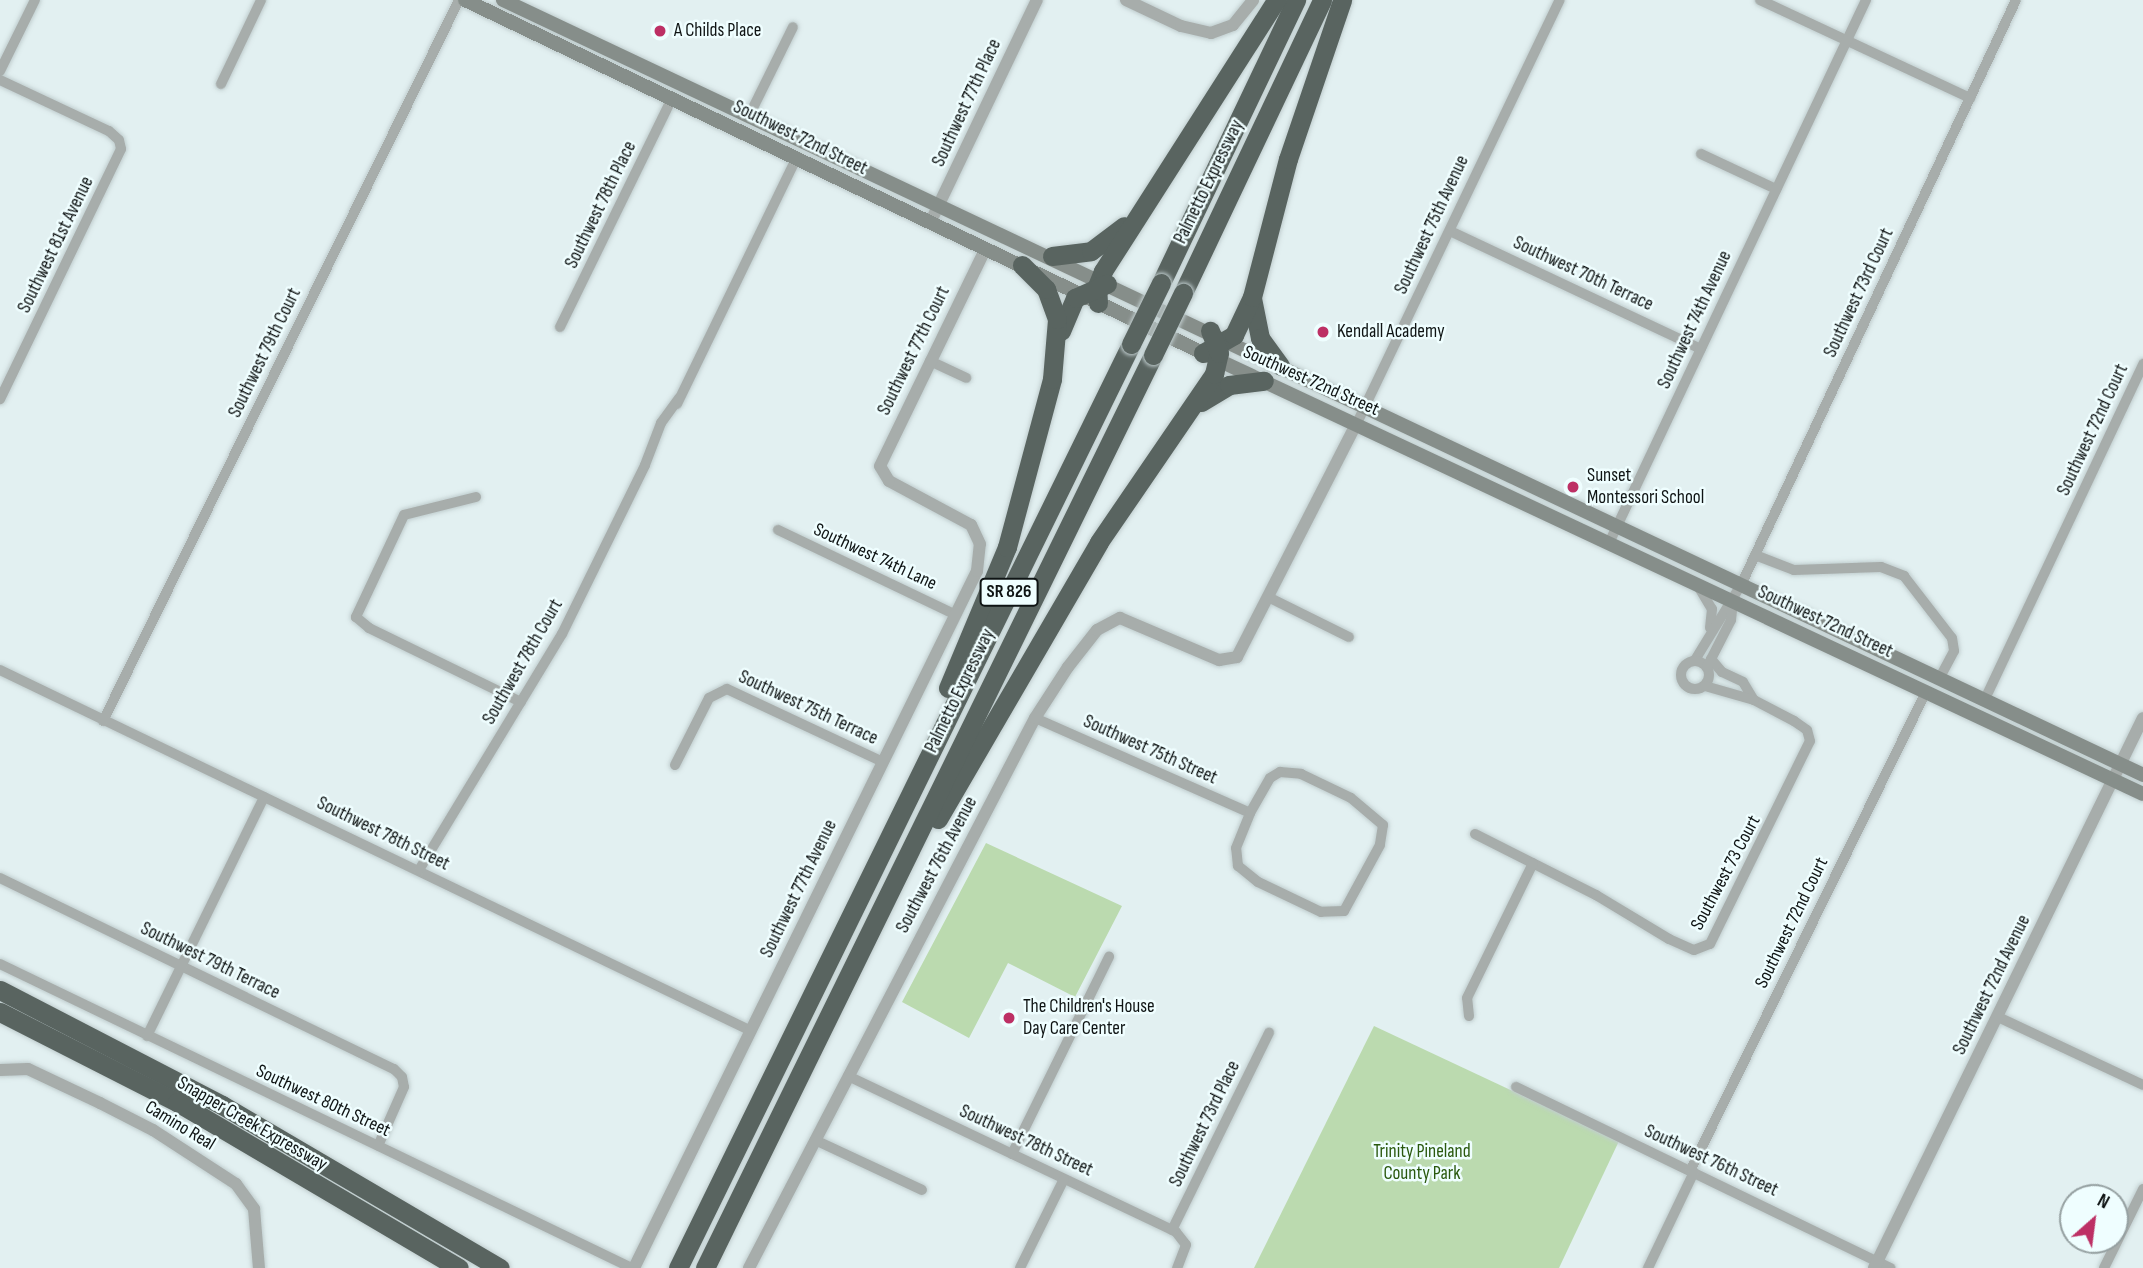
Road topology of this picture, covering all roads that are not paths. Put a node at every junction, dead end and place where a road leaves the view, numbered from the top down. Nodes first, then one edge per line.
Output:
1 (35, 0) edge
2 (261, 0) edge
3 (459, 0) edge
4 (465, 0) edge
5 (503, 0) edge
6 (1037, 0) edge
7 (1126, 0) edge
8 (1253, 0) edge
9 (1276, 0) edge
10 (1296, 0) edge
11 (1322, 0) edge
12 (1342, 0) edge
13 (1560, 0) edge
14 (1760, 0) edge
15 (1866, 0) edge
16 (2016, 0) edge
17 (793, 27) dead end
18 (1847, 40) junction
19 (0, 71) edge
20 (0, 80) edge
21 (221, 84) dead end
22 (672, 98) junction
23 (1970, 98) junction
24 (749, 116) junction
25 (804, 142) junction
26 (1701, 153) dead end
27 (797, 157) junction
28 (1776, 189) junction
29 (939, 206) junction
30 (1135, 215) junction
31 (931, 221) junction
32 (995, 231) junction
33 (1450, 231) junction
34 (986, 248) junction
35 (1052, 256) junction
36 (1022, 265) junction
37 (1097, 289) junction
38 (1252, 297) junction
39 (560, 327) dead end
40 (1059, 335) junction
41 (1216, 346) junction
42 (1701, 349) junction
43 (930, 361) junction
44 (2143, 364) edge
45 (1280, 366) junction
46 (965, 378) dead end
47 (1264, 381) junction
48 (0, 399) edge
49 (1194, 406) junction
50 (1366, 408) junction
51 (1357, 422) junction
52 (1505, 474) junction
53 (1499, 490) junction
54 (476, 497) dead end
55 (971, 525) joint
56 (1617, 527) junction
57 (778, 530) dead end
58 (1609, 541) junction
59 (1755, 555) junction
60 (1698, 583) junction
61 (1741, 585) junction
62 (1270, 598) junction
63 (1733, 600) junction
64 (956, 615) junction
65 (1709, 634) junction
66 (1349, 637) dead end
67 (1241, 653) joint
68 (1695, 660) junction
69 (1709, 663) junction
70 (0, 670) edge
71 (1940, 679) junction
72 (1744, 683) junction
73 (1911, 684) junction
74 (1705, 686) junction
75 (1926, 692) junction
76 (1737, 697) junction
77 (1754, 700) junction
78 (1984, 701) junction
79 (521, 702) junction
80 (1035, 718) junction
81 (2143, 718) edge
82 (103, 721) junction
83 (883, 762) junction
84 (676, 765) dead end
85 (2121, 765) junction
86 (2143, 775) edge
87 (2114, 780) junction
88 (2143, 794) edge
89 (264, 797) junction
90 (1250, 813) junction
91 (1475, 834) dead end
92 (887, 838) junction
93 (912, 846) junction
94 (1533, 863) junction
95 (419, 870) junction
96 (0, 878) edge
97 (1109, 957) dead end
98 (0, 964) edge
99 (182, 967) junction
100 (0, 990) edge
101 (0, 1012) edge
102 (1469, 1016) dead end
103 (1998, 1017) junction
104 (751, 1031) junction
105 (1269, 1033) dead end
106 (147, 1036) junction
107 (0, 1070) edge
108 (848, 1076) junction
109 (2143, 1085) edge
110 (1516, 1087) dead end
111 (816, 1140) junction
112 (378, 1146) junction
113 (1012, 1154) junction
114 (1692, 1172) junction
115 (1064, 1179) junction
116 (2143, 1189) edge
117 (922, 1190) dead end
118 (1172, 1230) junction
119 (1876, 1264) edge
120 (259, 1268) edge
121 (459, 1268) edge
122 (499, 1268) edge
123 (633, 1268) edge
124 (678, 1268) edge
125 (705, 1268) edge
126 (749, 1268) edge
127 (1020, 1268) edge
128 (1177, 1268) edge
129 (1648, 1268) edge
130 (1891, 1268) edge
131 (2104, 1268) edge

1 - 19 street
2 - 21 street
3 - 82 street, Southwest 79th Court
4 - 22 main road, Southwest 72nd Street
5 - 24 main road, Southwest 72nd Street
6 - 29 street, Southwest 77th Place
7 - 8 street
9 - 30 highway
10 - 92 highway, Palmetto Expressway / SR 826, bridge
11 - 93 highway, Palmetto Expressway / SR 826, bridge
12 - 38 highway
13 - 33 street, Southwest 75th Avenue
14 - 18 street
15 - 18 street
16 - 23 street, Southwest 73rd Court
17 - 24 street
18 - 23 street
18 - 28 street, Southwest 74th Avenue
20 - 48 street, Southwest 81st Avenue
22 - 27 main road, Southwest 72nd Street
22 - 39 street, Southwest 78th Place
23 - 59 street, Southwest 73rd Court
24 - 25 main road, Southwest 72nd Street
25 - 27 main road
25 - 29 main road, Southwest 72nd Street
26 - 28 street
27 - 31 main road, Southwest 72nd Street
27 - 79 street, Southwest 78th Court
28 - 42 street, Southwest 74th Avenue
29 - 31 street, Southwest 77th Place
29 - 32 main road, Southwest 72nd Street
30 - 35 highway
30 - 37 highway
31 - 34 main road, Southwest 72nd Street
32 - 34 main road
32 - 35 main road, Southwest 72nd Street
33 - 42 street, Southwest 70th Terrace
33 - 50 street, Southwest 75th Avenue
34 - 36 main road, Southwest 72nd Street
34 - 43 street, Southwest 77th Court
35 - 37 main road, Southwest 72nd Street
36 - 37 main road, Southwest 72nd Street
36 - 40 highway
37 - 40 highway
37 - 41 main road, Southwest 72nd Street
37 - 41 main road, Southwest 72nd Street
38 - 41 highway
38 - 45 highway
40 - 92 highway
41 - 45 main road, Southwest 72nd Street
41 - 47 main road, Southwest 72nd Street
41 - 49 highway
42 - 56 street, Southwest 74th Avenue
43 - 46 street
43 - 55 street, Southwest 77th Court
44 - 78 street, Southwest 72nd Court
45 - 50 main road, Southwest 72nd Street
47 - 49 highway
47 - 51 main road, Southwest 72nd Street
49 - 93 highway
50 - 51 street, Southwest 75th Avenue
50 - 52 main road, Southwest 72nd Street
51 - 53 main road, Southwest 72nd Street
51 - 62 street, Southwest 75th Avenue
52 - 53 main road
52 - 56 main road, Southwest 72nd Street
53 - 58 main road, Southwest 72nd Street
54 - 79 street
55 - 64 street, Southwest 77th Avenue
56 - 58 street, Southwest 74th Avenue
56 - 61 main road, Southwest 72nd Street
57 - 64 street, Southwest 74th Lane
58 - 60 main road, Southwest 72nd Street
59 - 61 street, Southwest 73rd Court
59 - 71 street
60 - 63 main road, Southwest 72nd Street
60 - 65 street
61 - 63 street, Southwest 73rd Court
61 - 71 main road, Southwest 72nd Street
62 - 66 street
62 - 67 street, Southwest 75th Avenue
63 - 65 street
63 - 69 street
63 - 73 main road, Southwest 72nd Street
64 - 83 street, Southwest 77th Avenue
65 - 68 street
67 - 80 street, Southwest 76th Avenue
68 - 69 street
68 - 74 street
69 - 72 street
69 - 74 street
70 - 82 street, Southwest 78th Street
71 - 73 main road
71 - 78 main road, Southwest 72nd Street
72 - 76 street
72 - 77 street
73 - 75 main road, Southwest 72nd Street
74 - 76 street, Southwest 73 Court
75 - 87 main road, Southwest 72nd Street
75 - 114 street, Southwest 72nd Court
76 - 77 street, Southwest 73 Court
77 - 94 street, Southwest 73 Court
78 - 85 main road, Southwest 72nd Street
79 - 95 street, Southwest 78th Court
80 - 90 street, Southwest 75th Street
80 - 108 street, Southwest 76th Avenue
81 - 85 street, Southwest 72nd Avenue
82 - 89 street, Southwest 78th Street
83 - 84 street, Southwest 75th Terrace
83 - 104 street, Southwest 77th Avenue
85 - 86 main road, Southwest 72nd Street
85 - 87 street, Southwest 72nd Avenue
87 - 88 main road, Southwest 72nd Street
87 - 103 street, Southwest 72nd Avenue
89 - 95 street, Southwest 78th Street
89 - 99 street
90 - 90 street
91 - 94 street
92 - 124 highway, Palmetto Expressway / SR 826
93 - 125 highway, Palmetto Expressway / SR 826
94 - 102 street
95 - 104 street, Southwest 78th Street
96 - 99 street, Southwest 79th Terrace
97 - 113 street
98 - 106 street, Southwest 80th Street
99 - 106 street
99 - 112 street, Southwest 79th Terrace
100 - 122 highway, Snapper Creek Expressway
101 - 121 highway, Snapper Creek Expressway
103 - 109 street
103 - 119 street, Southwest 72nd Avenue
104 - 123 street, Southwest 77th Avenue
105 - 118 street, Southwest 73rd Place
106 - 112 street, Southwest 80th Street
107 - 120 street, Camino Real
108 - 111 street, Southwest 76th Avenue
108 - 113 street, Southwest 78th Street
110 - 114 street, Southwest 76th Street
111 - 117 street
111 - 126 street, Southwest 76th Avenue
112 - 123 street, Southwest 80th Street
113 - 115 street, Southwest 78th Street
114 - 119 street, Southwest 76th Street
114 - 129 street, Southwest 72nd Court
115 - 118 street, Southwest 78th Street
115 - 127 street
116 - 131 street
118 - 128 street, Southwest 78th Street
119 - 130 street, Southwest 76th Street

